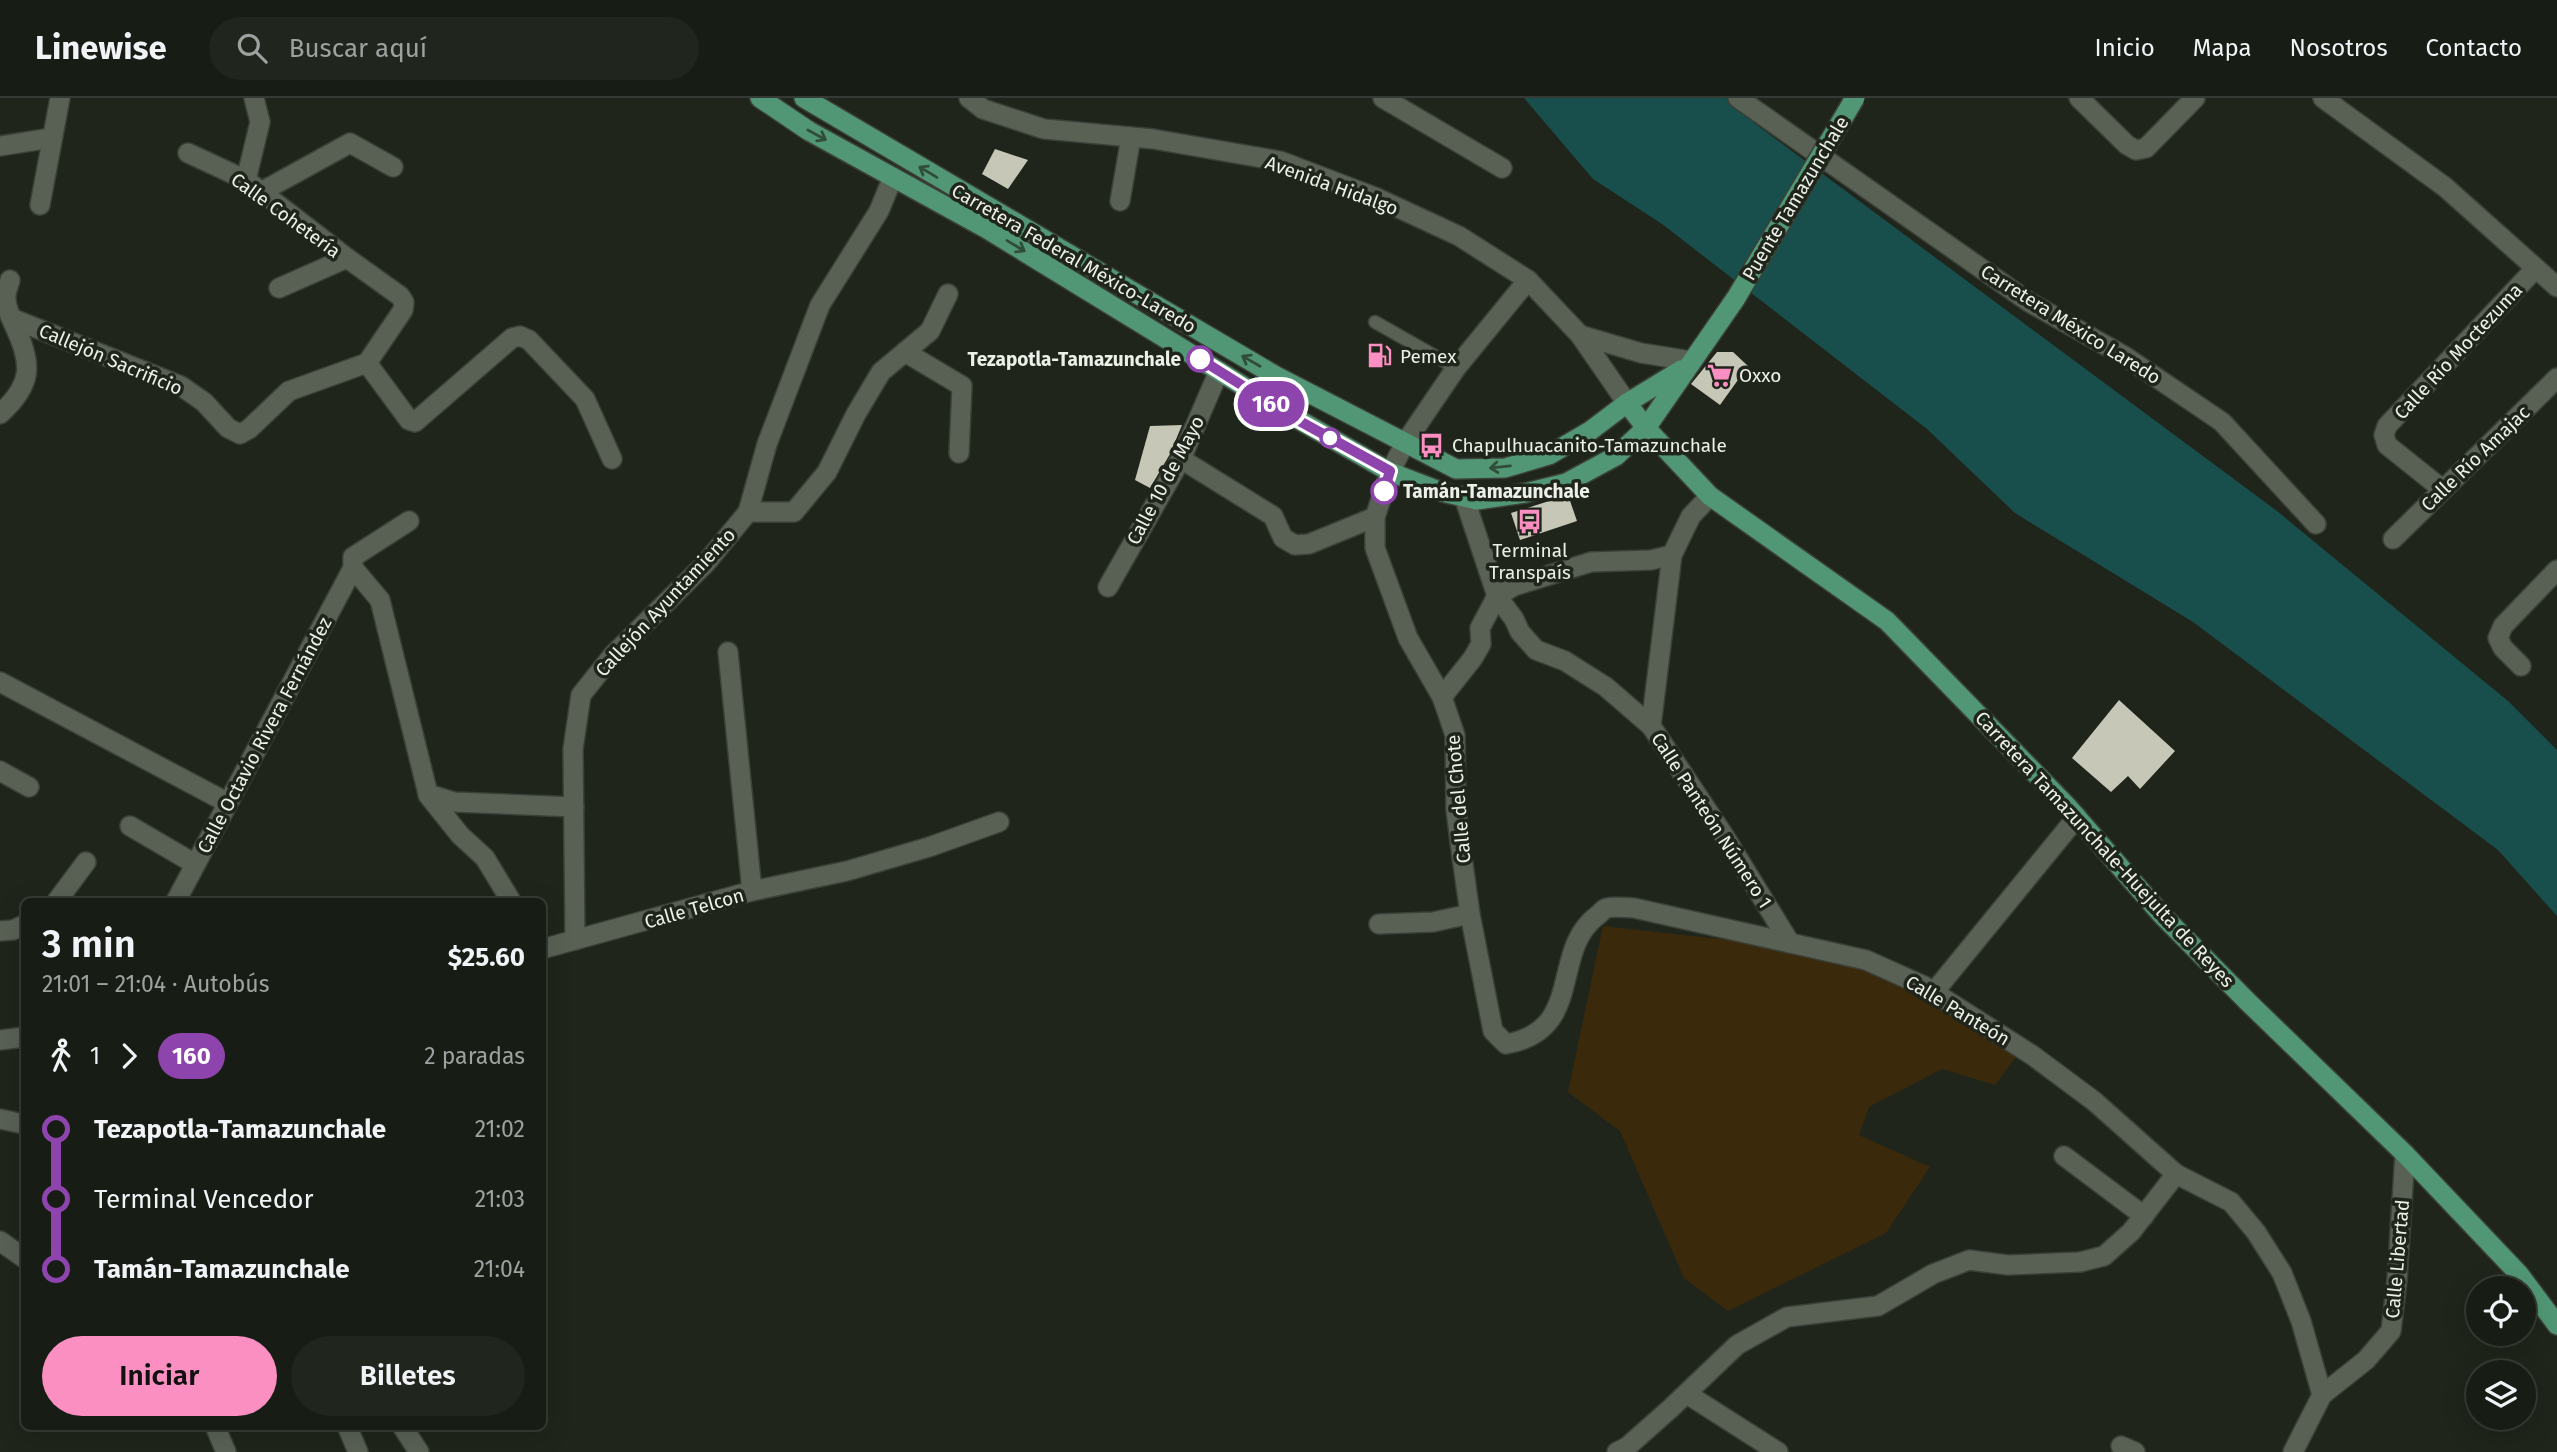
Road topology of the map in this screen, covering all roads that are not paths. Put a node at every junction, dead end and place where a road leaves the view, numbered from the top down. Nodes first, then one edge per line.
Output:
1 (60, 98) edge
2 (254, 98) edge
3 (760, 98) edge
4 (804, 98) edge
5 (969, 98) edge
6 (1383, 98) edge
7 (1738, 98) edge
8 (1855, 98) edge
9 (2079, 98) edge
10 (2195, 98) edge
11 (2323, 98) edge
12 (1131, 137) junction
13 (51, 138) junction
14 (0, 146) edge
15 (188, 153) dead end
16 (393, 167) dead end
17 (1502, 168) dead end
18 (892, 177) junction
19 (253, 186) junction
20 (1120, 201) dead end
21 (40, 205) dead end
22 (992, 221) junction
23 (347, 258) junction
24 (2535, 269) junction
25 (10, 280) dead end
26 (1528, 280) junction
27 (2557, 287) edge
28 (279, 288) dead end
29 (948, 294) dead end
30 (10, 318) junction
31 (1375, 322) dead end
32 (1580, 335) junction
33 (905, 352) junction
34 (367, 363) junction
35 (1689, 364) junction
36 (1456, 368) junction
37 (1219, 371) junction
38 (2557, 378) edge
39 (1627, 402) junction
40 (0, 414) edge
41 (1646, 428) junction
42 (1405, 443) junction
43 (959, 453) dead end
44 (612, 459) dead end
45 (1181, 459) junction
46 (1390, 471) junction
47 (2442, 489) junction
48 (1710, 496) junction
49 (1464, 497) junction
50 (748, 512) junction
51 (1375, 517) junction
52 (409, 521) dead end
53 (2316, 524) dead end
54 (2393, 539) dead end
55 (1672, 555) junction
56 (353, 568) junction
57 (2557, 570) edge
58 (1108, 587) dead end
59 (1497, 596) junction
60 (728, 652) dead end
61 (2521, 666) dead end
62 (0, 682) edge
63 (1442, 697) junction
64 (1651, 726) junction
65 (0, 771) edge
66 (29, 787) dead end
67 (428, 794) junction
68 (228, 803) junction
69 (574, 807) junction
70 (2077, 817) junction
71 (999, 822) dead end
72 (130, 827) dead end
73 (86, 862) dead end
74 (195, 864) junction
75 (752, 891) junction
76 (59, 898) edge
77 (178, 898) edge
78 (509, 898) edge
79 (1470, 914) junction
80 (1378, 925) dead end
81 (21, 926) edge
82 (0, 931) edge
83 (575, 940) junction
84 (1790, 943) junction
85 (546, 948) edge
86 (1934, 992) junction
87 (21, 1037) edge
88 (0, 1040) edge
89 (1506, 1044) joint
90 (0, 1119) edge
91 (21, 1123) edge
92 (2406, 1154) junction
93 (2064, 1156) dead end
94 (2176, 1174) junction
95 (2144, 1216) junction
96 (0, 1241) edge
97 (21, 1256) edge
98 (2557, 1325) edge
99 (1687, 1394) junction
100 (2322, 1395) junction
101 (217, 1430) edge
102 (349, 1430) edge
103 (405, 1430) edge
104 (226, 1452) edge
105 (358, 1452) edge
106 (419, 1452) edge
107 (1617, 1452) edge
108 (1778, 1452) edge
109 (2293, 1452) edge

1 - 13 street
2 - 19 street
3 -> 18 main road, Carretera Federal México-Laredo
22 -> 4 main road, Carretera Federal México-Laredo
5 - 12 street, Avenida Hidalgo
6 - 17 street
7 - 53 street, Carretera México Laredo
8 - 35 main road, Puente Tamazunchale, bridge
9 - 10 street
11 - 24 street
12 - 20 street
12 - 26 street, Avenida Hidalgo
13 - 14 street
13 - 21 street
15 - 19 street, Calle Cohetería
16 - 19 street
18 - 22 main road, Carretera Federal México-Laredo
18 - 50 street, Callejón Ayuntamiento
19 - 23 street, Calle Cohetería
22 -> 37 main road, Carretera Federal México-Laredo
42 -> 22 main road, Carretera Federal México-Laredo
23 - 28 street, Calle Cohetería
23 - 34 street, Calle Cohetería
24 - 27 street
24 - 47 street, Calle Río Moctezuma
25 - 30 street
26 - 32 street, Avenida Hidalgo
26 - 36 street, Calle del Chote
29 - 33 street
30 - 34 street, Callejón Sacrificio
30 - 40 street
31 - 36 lane
32 - 35 street
32 - 39 street, Avenida Hidalgo
33 - 43 street
33 - 50 street
34 - 44 street
35 - 39 main road, Carretera Federal México-Laredo
35 - 41 main road, Carretera Federal México-Laredo
36 - 42 street, Calle del Chote
37 - 45 street, Calle 10 de Mayo
37 - 46 main road, Carretera Federal México-Laredo
38 - 47 street, Calle Río Amajac
39 - 41 main road, Carretera Tamazunchale-Huejulta de Reyes
39 -> 42 main road, Carretera Federal México-Laredo
41 - 48 main road, Carretera Tamazunchale-Huejulta de Reyes
41 - 49 main road, Carretera Federal México-Laredo
42 - 46 street, Calle del Chote
45 - 51 street
45 - 58 street, Calle 10 de Mayo
46 - 49 main road, Carretera Federal México-Laredo
46 - 51 street, Calle del Chote
47 - 54 street, Calle Río Amajac
48 - 55 street, Calle Panteón Número 1
48 - 70 main road, Carretera Tamazunchale-Huejulta de Reyes
49 - 59 street
50 - 69 street, Callejón Ayuntamiento
51 - 63 street, Calle del Chote
52 - 56 street
55 - 59 street
55 - 64 street, Calle Panteón Número 1
56 - 67 street
56 - 68 street, Calle Octavio Rivera Fernández
57 - 61 street
59 - 63 street
59 - 64 street
60 - 75 street
62 - 68 street
63 - 79 street, Calle del Chote
64 - 84 street, Calle Panteón Número 1
65 - 66 street
67 - 69 street
67 - 78 street
68 - 74 street, Calle Octavio Rivera Fernández
69 - 83 street, Callejón Ayuntamiento
70 - 86 street
70 - 92 main road, Carretera Tamazunchale-Huejulta de Reyes
71 - 75 street, Calle Telcon
72 - 74 street
73 - 76 street
74 - 77 street, Calle Octavio Rivera Fernández
75 - 83 street, Calle Telcon
79 - 80 street
79 - 89 street, Calle del Chote
81 - 82 street
83 - 85 street, Calle Telcon
84 - 86 street, Calle Panteón
84 - 89 street, Calle Panteón
86 - 94 street, Calle Panteón
87 - 88 street
90 - 91 street
92 - 98 main road, Carretera Tamazunchale-Huejulta de Reyes
92 - 100 street, Calle Libertad
93 - 95 street
94 - 95 street
94 - 100 street, Calle Panteón
95 - 99 street
96 - 97 street
99 - 107 street
99 - 108 street
100 - 109 street, Calle Libertad
101 - 104 street
102 - 105 street
103 - 106 street

